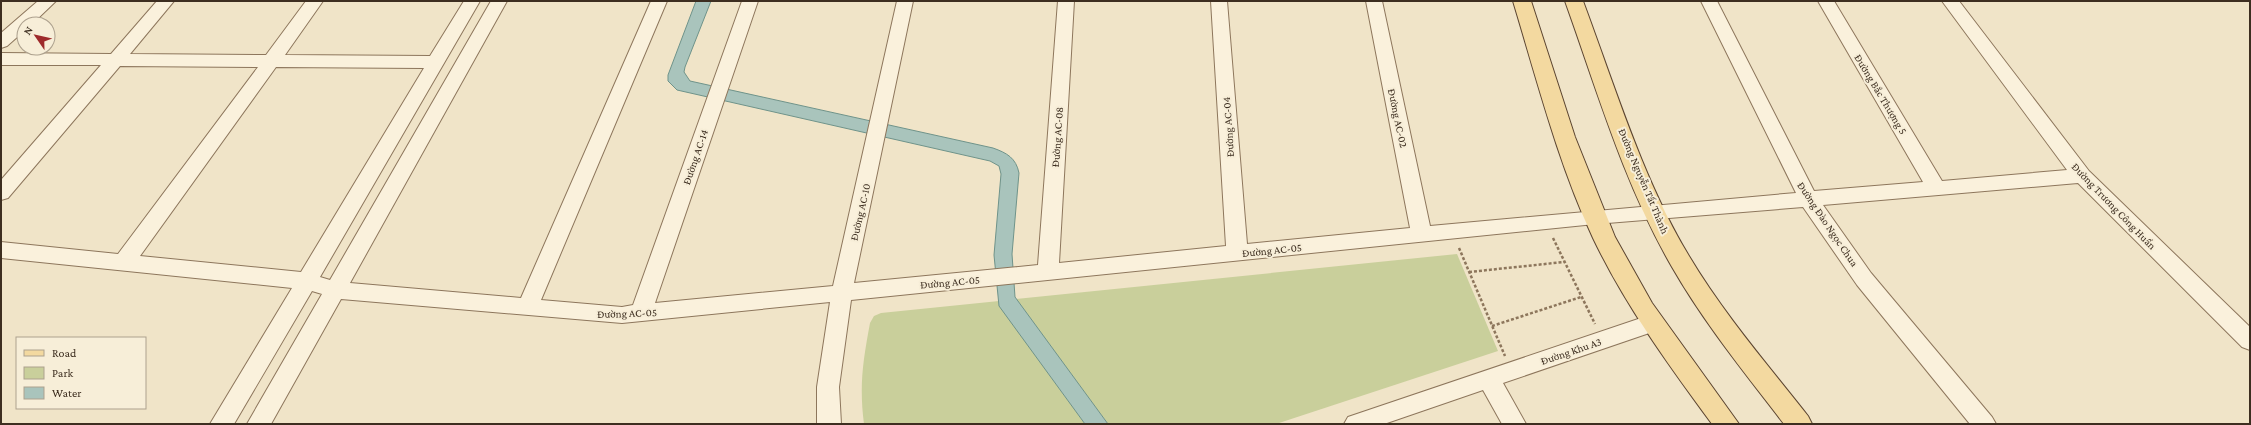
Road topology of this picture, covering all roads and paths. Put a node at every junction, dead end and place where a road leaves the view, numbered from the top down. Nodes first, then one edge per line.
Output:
1 (48, 1) edge
2 (166, 1) edge
3 (315, 1) edge
4 (472, 1) edge
5 (499, 1) edge
6 (659, 1) edge
7 (750, 1) edge
8 (905, 1) edge
9 (1066, 1) edge
10 (1219, 1) edge
11 (1374, 1) edge
12 (1522, 1) edge
13 (1574, 1) edge
14 (1709, 1) edge
15 (1826, 1) edge
16 (1950, 1) edge
17 (1, 42) edge
18 (1, 59) edge
19 (115, 60) junction
20 (271, 61) junction
21 (435, 62) junction
22 (2082, 176) junction
23 (1936, 187) junction
24 (1, 193) edge
25 (1809, 200) junction
26 (1654, 212) junction
27 (1595, 217) junction
28 (1422, 235) junction
29 (1553, 238) dead end
30 (1459, 248) dead end
31 (1, 250) edge
32 (1237, 253) junction
33 (124, 262) junction
34 (1564, 262) junction
35 (1469, 272) junction
36 (1038, 273) junction
37 (306, 281) junction
38 (335, 290) junction
39 (842, 292) junction
40 (1582, 297) junction
41 (527, 308) junction
42 (641, 314) junction
43 (1653, 323) junction
44 (1492, 326) junction
45 (1596, 326) dead end
46 (2250, 341) edge
47 (1505, 356) dead end
48 (1489, 379) junction
49 (222, 424) edge
50 (260, 424) edge
51 (829, 424) edge
52 (1356, 424) edge
53 (1514, 424) edge
54 (1726, 424) edge
55 (1799, 424) edge
56 (1984, 424) edge

1 - 17 street
2 - 19 street
3 - 20 street
4 - 21 street
5 - 38 street
6 - 41 street
7 - 42 street, Đường AC-14
8 - 39 street, Đường AC-10
9 - 36 street, Đường AC-08
10 - 32 street, Đường AC-04
11 - 28 street, Đường AC-02
12 - 27 main road
13 - 26 main road, Đường Nguyễn Tất Thành
14 - 25 street, Đường Đào Ngọc Chua
15 - 23 street, Đường Bắc Thượng 5
16 - 22 street, Đường Trương Công Huấn
18 - 19 street
19 - 20 street
19 - 24 street
20 - 21 street
20 - 33 street
21 - 37 street
22 - 23 street, Đường AC-05
22 - 46 street, Đường Trương Công Huấn
23 - 25 street, Đường AC-05
25 - 26 street, Đường AC-05
25 - 56 street, Đường Đào Ngọc Chua
26 - 27 street, Đường AC-05
26 - 55 main road, Đường Nguyễn Tất Thành
27 - 28 street, Đường AC-05
27 - 43 main road
28 - 32 street, Đường AC-05
29 - 34 path
30 - 35 path
31 - 33 street, Đường AC-05
32 - 36 street, Đường AC-05
33 - 37 street, Đường AC-05
34 - 35 path
34 - 40 path
35 - 44 path
36 - 39 street, Đường AC-05
37 - 38 street, Đường AC-05
37 - 49 street
38 - 41 street, Đường AC-05
38 - 50 street
39 - 42 street, Đường AC-05
39 - 51 street, Đường AC-10
40 - 44 path
40 - 45 path
41 - 42 street, Đường AC-05
43 - 48 street, Đường Khu A3
43 - 54 main road
44 - 47 path
48 - 52 street, Đường Khu A3
48 - 53 street

